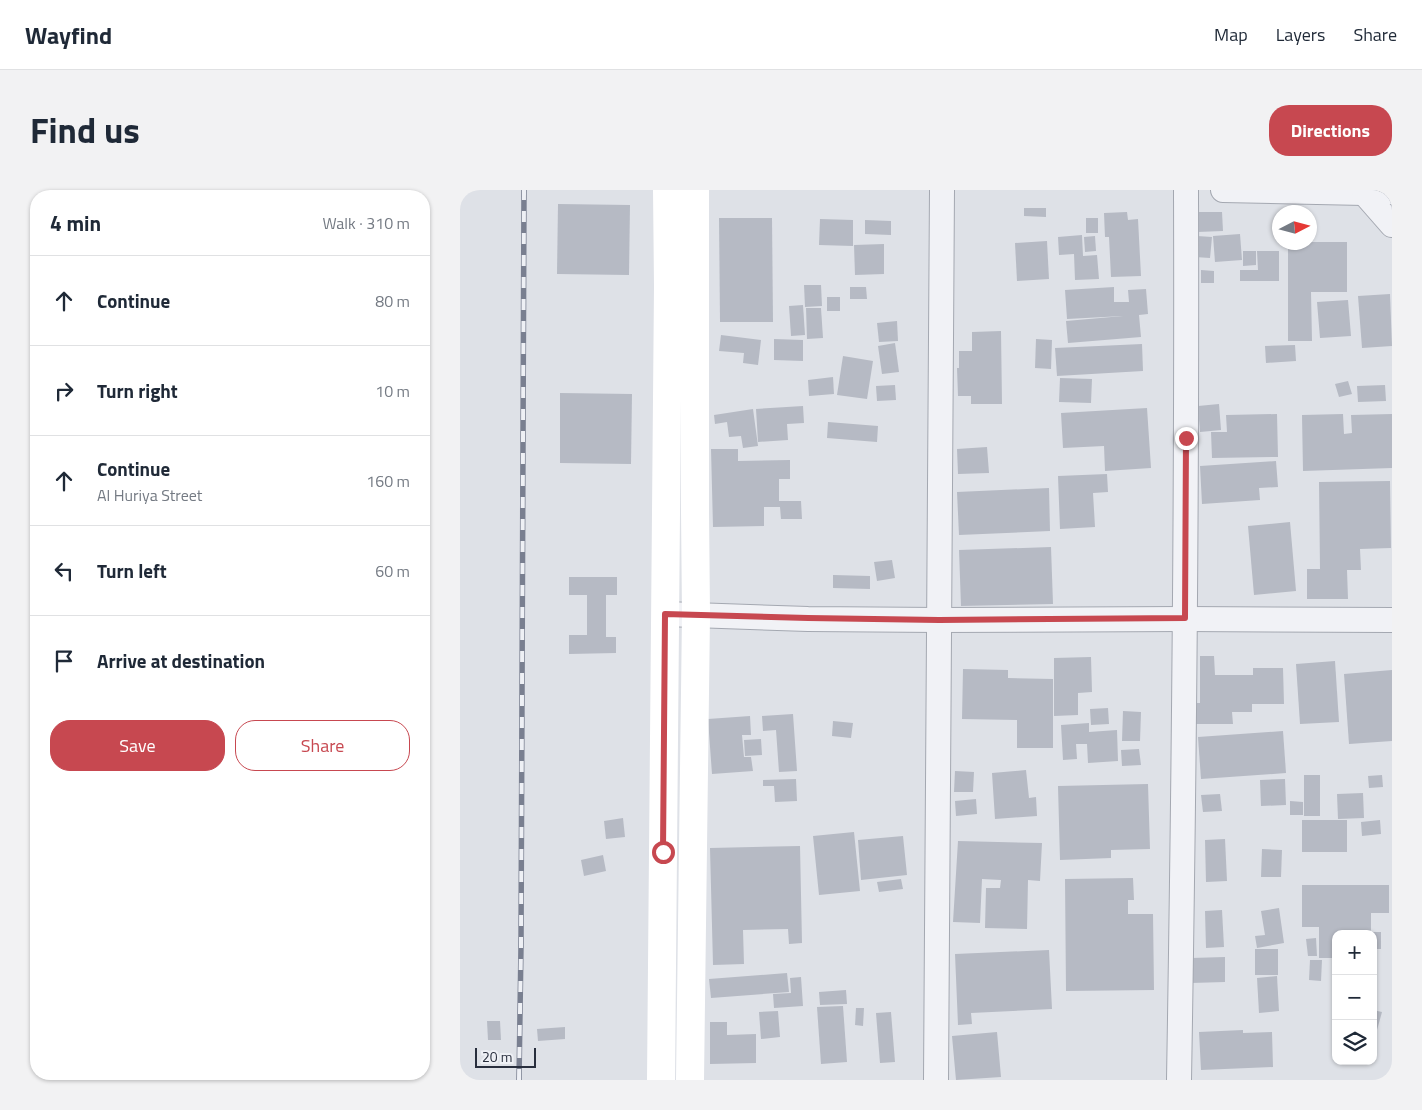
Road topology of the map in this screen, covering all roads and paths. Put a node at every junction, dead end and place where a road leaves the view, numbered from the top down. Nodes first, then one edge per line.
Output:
1 (668, 190) edge
2 (695, 190) edge
3 (942, 190) edge
4 (1186, 190) edge
5 (1223, 190) edge
6 (1392, 192) edge
7 (1364, 193) junction
8 (1392, 225) edge
9 (665, 614) junction
10 (696, 615) junction
11 (1185, 618) junction
12 (939, 620) junction
13 (1392, 620) edge
14 (661, 1080) edge
15 (690, 1080) edge
16 (936, 1080) edge
17 (1179, 1080) edge

1 - 9 main road
2 - 10 main road
3 - 12 street
4 - 11 street
5 - 7 street
6 - 7 street
7 - 8 street
9 - 10 street
9 - 14 main road
10 - 12 street
10 - 15 main road
11 - 12 street
11 - 13 street
11 - 17 street
12 - 16 street

